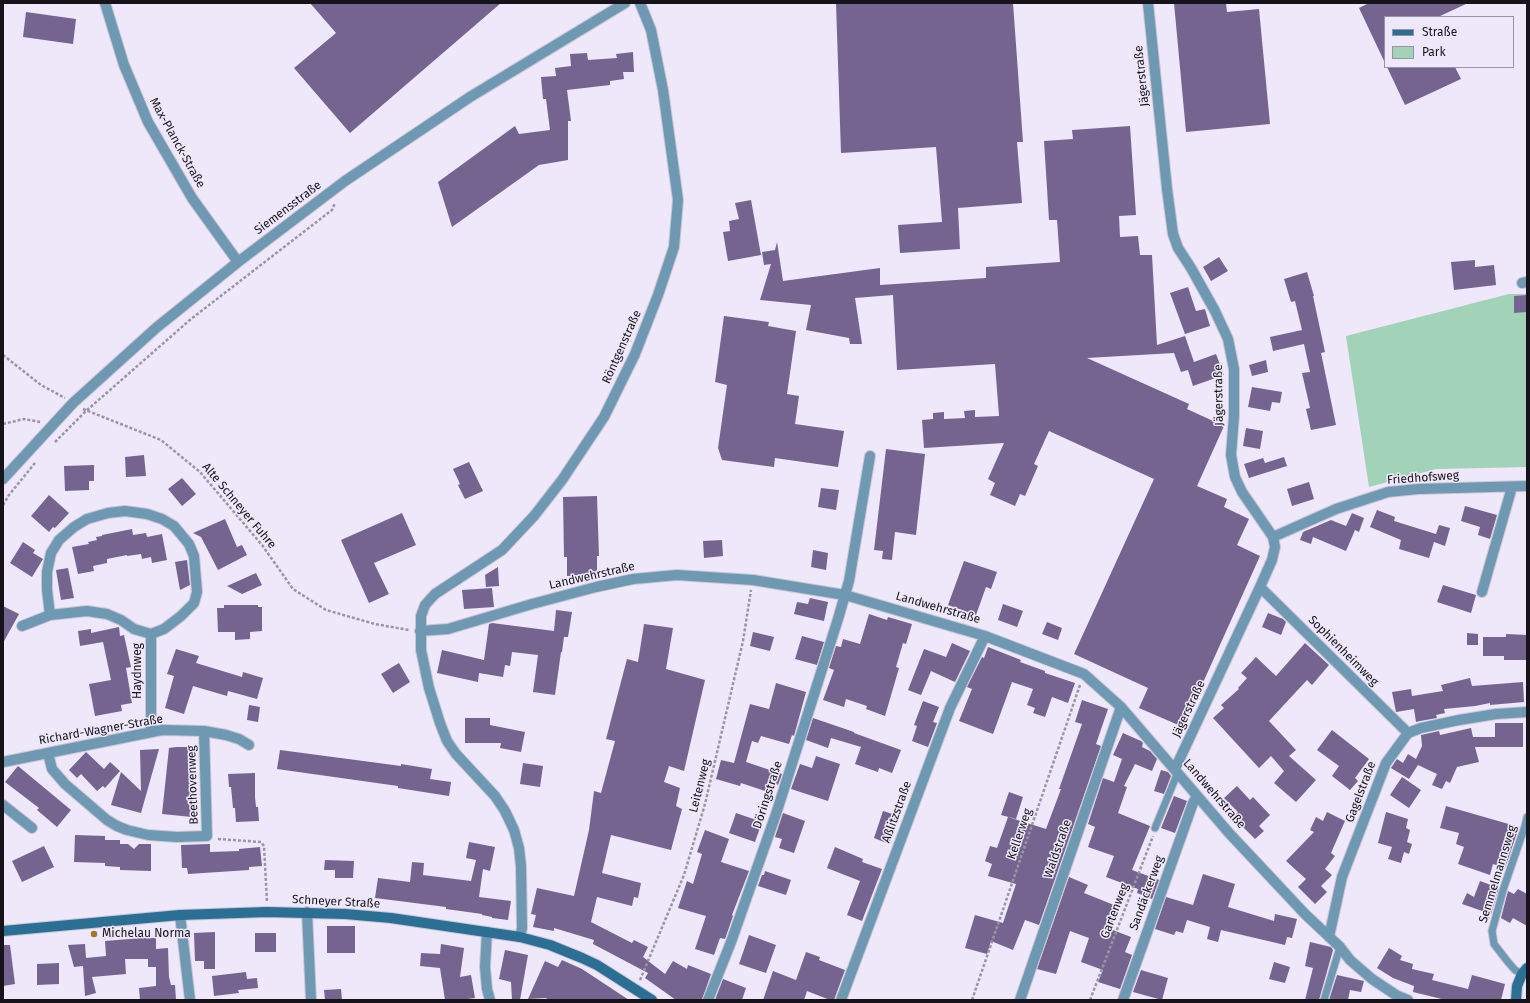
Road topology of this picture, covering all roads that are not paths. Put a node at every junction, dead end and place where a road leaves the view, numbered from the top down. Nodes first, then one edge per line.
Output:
1 (105, 3) edge
2 (625, 3) edge
3 (640, 3) edge
4 (1148, 3) edge
5 (238, 262) junction
6 (870, 456) dead end
7 (3, 479) edge
8 (1527, 486) edge
9 (1512, 487) junction
10 (1273, 537) junction
11 (1260, 587) junction
12 (1482, 592) dead end
13 (844, 595) junction
14 (50, 615) junction
15 (22, 626) dead end
16 (420, 631) junction
17 (150, 634) junction
18 (985, 636) junction
19 (1121, 707) junction
20 (1527, 712) edge
21 (204, 731) junction
22 (151, 732) junction
23 (1408, 733) junction
24 (249, 745) dead end
25 (48, 753) junction
26 (3, 762) edge
27 (1176, 770) junction
28 (1197, 796) junction
29 (3, 805) edge
30 (1527, 817) edge
31 (32, 828) dead end
32 (1155, 828) road end
33 (307, 912) junction
34 (180, 915) junction
35 (3, 931) edge
36 (487, 932) junction
37 (520, 937) junction
38 (1329, 937) junction
39 (1340, 947) junction
40 (1524, 971) edge
41 (190, 1000) edge
42 (311, 1000) edge
43 (490, 1000) edge
44 (652, 1000) edge
45 (708, 1000) edge
46 (841, 1000) edge
47 (1020, 1000) edge
48 (1123, 1000) edge
49 (1324, 1000) edge
50 (1408, 1000) edge
51 (1516, 1000) edge

1 - 5 street, Max-Planck-Straße
2 - 5 street, Siemensstraße
3 - 16 street, Röntgenstraße
4 - 10 street, Jägerstraße
5 - 7 street, Siemensstraße
6 - 13 street
8 - 9 street, Friedhofsweg
9 - 10 street, Friedhofsweg
9 - 12 street
10 - 11 street, Jägerstraße
11 - 23 street, Sophienheimweg
11 - 27 street, Jägerstraße
13 - 16 street, Landwehrstraße
13 - 18 street, Landwehrstraße
13 - 45 street, Döringstraße
14 - 15 street, Haydnweg
14 - 17 street, Haydnweg
14 - 17 street, Haydnweg
16 - 37 street, Röntgenstraße
17 - 22 street, Haydnweg
18 - 19 street, Landwehrstraße
18 - 46 street, Aßlitzstraße
19 - 27 street, Landwehrstraße
19 - 47 street, Waldstraße
20 - 23 street
21 - 22 street, Richard-Wagner-Straße
21 - 24 street, Richard-Wagner-Straße
21 - 25 street, Beethovenweg
22 - 25 street, Richard-Wagner-Straße
23 - 38 street, Gagelstraße
25 - 26 street, Richard-Wagner-Straße
27 - 28 street, Landwehrstraße
27 - 32 lane
28 - 38 street, Landwehrstraße
28 - 48 street, Sandäckerweg
29 - 31 street
30 - 40 lane, Semmelmannsweg
33 - 34 street, Schneyer Straße
33 - 36 street, Schneyer Straße
33 - 42 street
34 - 35 street, Schneyer Straße
34 - 41 street
36 - 37 street, Schneyer Straße
36 - 43 street
37 - 44 street, Schneyer Straße
38 - 39 street, Landwehrstraße
39 - 49 lane
39 - 50 street, Landwehrstraße
40 - 51 street

